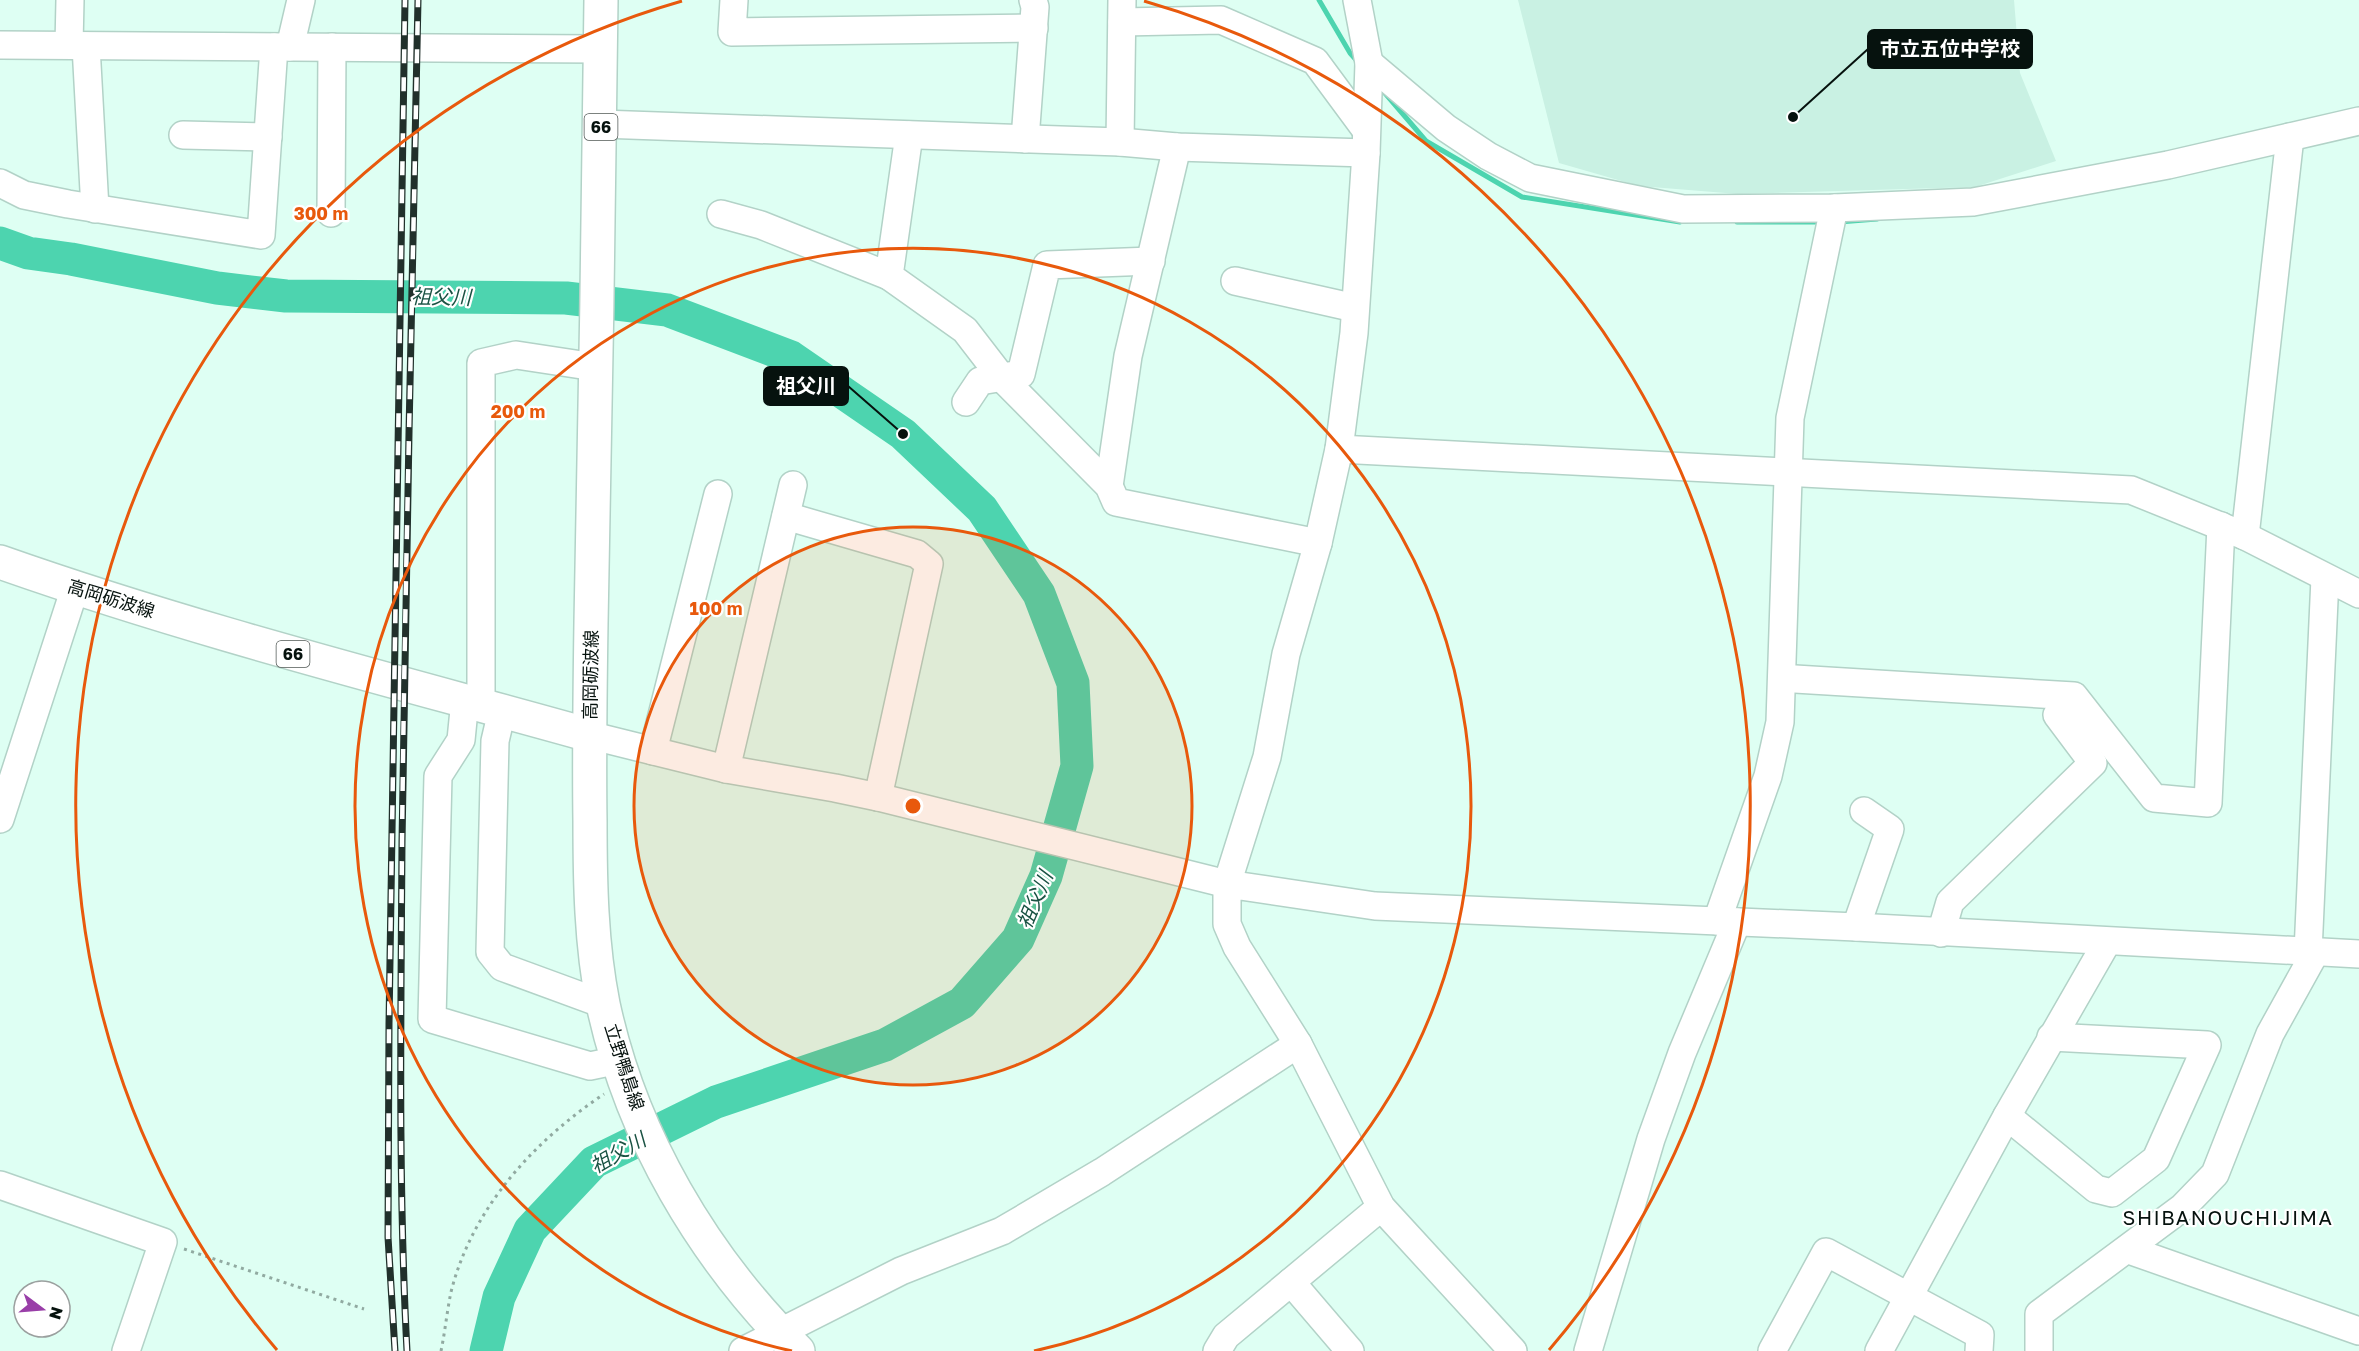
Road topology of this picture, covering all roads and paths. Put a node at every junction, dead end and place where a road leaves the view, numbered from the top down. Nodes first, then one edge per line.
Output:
1 (70, 0) edge
2 (301, 0) edge
3 (601, 0) edge
4 (734, 0) edge
5 (1033, 0) edge
6 (1357, 0) edge
7 (1223, 10) edge
8 (1122, 11) edge
9 (1034, 28) junction
10 (0, 45) edge
11 (78, 46) junction
12 (282, 47) junction
13 (332, 47) junction
14 (600, 49) junction
15 (1369, 63) junction
16 (2359, 121) edge
17 (601, 124) junction
18 (183, 135) dead end
19 (909, 135) junction
20 (268, 137) junction
21 (2290, 137) junction
22 (1025, 139) junction
23 (1366, 141) junction
24 (1120, 142) junction
25 (1177, 147) junction
26 (0, 183) edge
27 (1834, 208) junction
28 (95, 209) junction
29 (331, 213) dead end
30 (721, 214) dead end
31 (1150, 261) junction
32 (888, 276) junction
33 (1235, 281) dead end
34 (1355, 308) junction
35 (596, 353) junction
36 (1002, 378) junction
37 (966, 402) dead end
38 (1339, 449) junction
39 (1787, 473) junction
40 (793, 485) dead end
41 (1109, 486) junction
42 (718, 494) dead end
43 (786, 516) junction
44 (2233, 531) junction
45 (1318, 543) junction
46 (0, 562) edge
47 (2325, 578) junction
48 (75, 588) junction
49 (2359, 594) edge
50 (1795, 679) dead end
51 (483, 705) junction
52 (2057, 715) dead end
53 (589, 735) junction
54 (653, 752) junction
55 (726, 769) junction
56 (7, 770) edge
57 (878, 797) junction
58 (1864, 811) dead end
59 (0, 819) edge
60 (1227, 884) junction
61 (1727, 921) junction
62 (1856, 927) junction
63 (1941, 933) junction
64 (2107, 942) junction
65 (2312, 952) junction
66 (2359, 954) edge
67 (603, 1004) junction
68 (2052, 1037) junction
69 (1298, 1044) junction
70 (624, 1076) junction
71 (2007, 1116) junction
72 (0, 1185) edge
73 (1381, 1207) junction
74 (163, 1242) junction
75 (2129, 1250) junction
76 (1291, 1282) junction
77 (1907, 1295) junction
78 (364, 1309) dead end
79 (2359, 1330) edge
80 (788, 1342) edge
81 (126, 1351) edge
82 (441, 1351) edge
83 (743, 1351) edge
84 (1217, 1351) edge
85 (1350, 1351) edge
86 (1513, 1351) edge
87 (1588, 1351) edge
88 (1772, 1351) edge
89 (1878, 1351) edge
90 (1979, 1351) edge
91 (2038, 1351) edge

1 - 11 street
2 - 12 street
3 - 14 main road, 高岡砺波線 / 66
4 - 9 street
5 - 9 street
6 - 15 street
7 - 8 street
7 - 23 street
8 - 24 street
9 - 22 street
10 - 11 street
11 - 12 street
11 - 28 street
12 - 13 street
12 - 20 street
13 - 14 street
13 - 29 street
14 - 17 main road, 高岡砺波線 / 66
15 - 23 street
15 - 27 street
16 - 21 street
17 - 19 street
17 - 35 main road, 高岡砺波線 / 66
18 - 20 street
19 - 22 street
19 - 32 street
20 - 28 street
21 - 27 street
21 - 44 street
22 - 24 street
23 - 25 street
23 - 34 street
24 - 25 street
25 - 31 street
26 - 28 street
27 - 39 street
30 - 32 street
31 - 36 street
31 - 41 street
32 - 36 street
33 - 34 street
34 - 38 street
35 - 51 street
35 - 53 main road, 高岡砺波線 / 66
36 - 37 street
36 - 41 street
38 - 39 street
38 - 45 street
39 - 44 street
39 - 61 street
40 - 43 street
41 - 45 street
42 - 54 street
43 - 55 street
43 - 57 street
44 - 47 street
44 - 50 street
45 - 60 street
46 - 48 main road, 高岡砺波線 / 66
47 - 49 street
47 - 65 street
48 - 51 main road, 高岡砺波線 / 66
48 - 56 street
51 - 53 main road, 高岡砺波線 / 66
51 - 67 street
51 - 70 street
52 - 63 street
53 - 54 street
53 - 67 main road, 立野鴨島線
54 - 55 street
55 - 57 street
56 - 59 street
57 - 60 street
58 - 62 street
60 - 61 street
60 - 69 street
61 - 62 street
61 - 87 street
62 - 63 street
63 - 64 street
64 - 65 street
64 - 68 street
65 - 66 street
65 - 75 street
67 - 70 main road, 立野鴨島線
68 - 71 street
68 - 71 street
69 - 73 street
69 - 80 street
70 - 80 main road, 立野鴨島線
70 - 82 path
71 - 77 street
72 - 74 street
73 - 76 street
73 - 86 street
74 - 78 path
74 - 81 street
75 - 79 street
75 - 91 street
76 - 84 street
76 - 85 street
77 - 88 street
77 - 89 street
77 - 90 street
80 - 83 street

